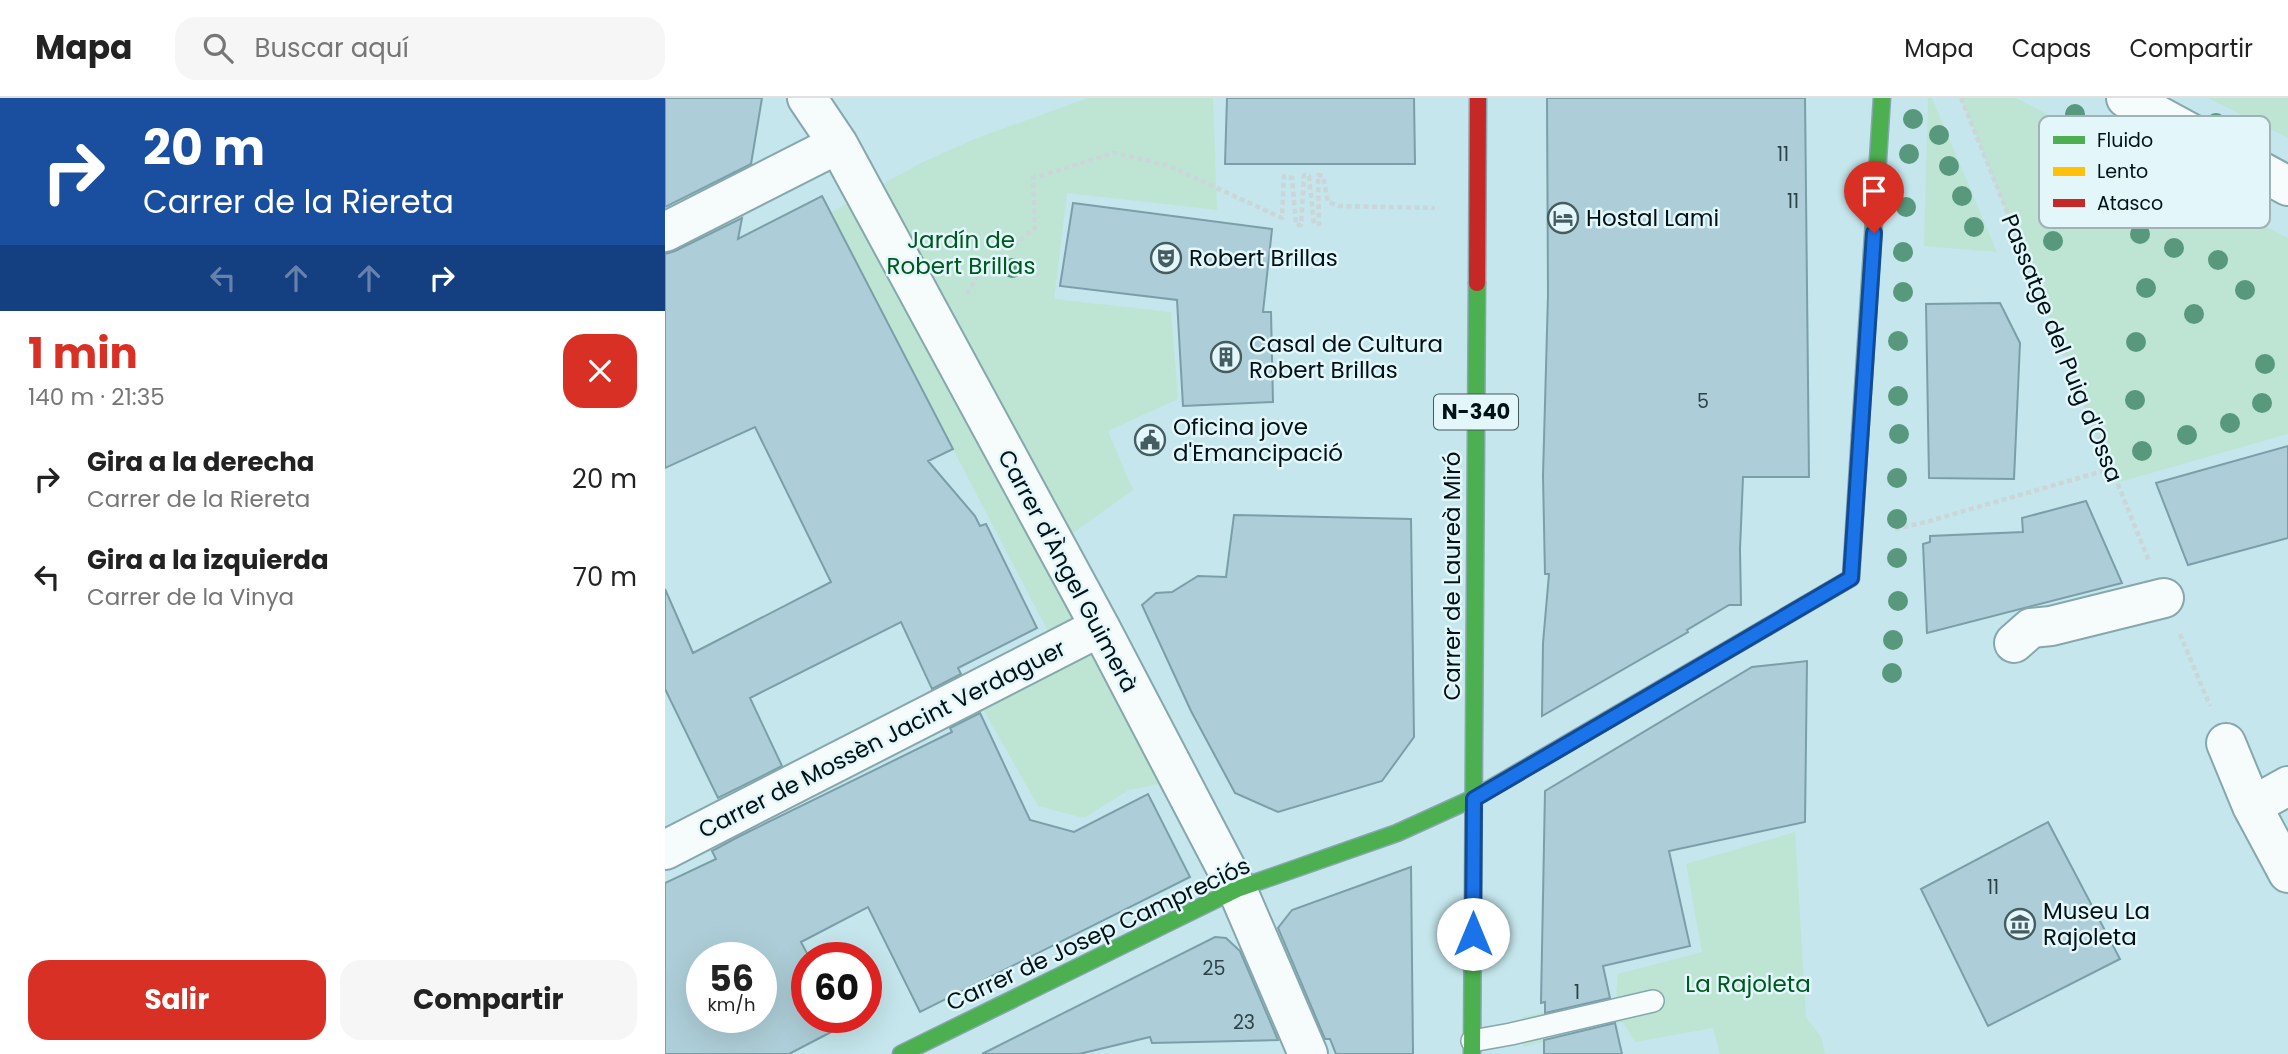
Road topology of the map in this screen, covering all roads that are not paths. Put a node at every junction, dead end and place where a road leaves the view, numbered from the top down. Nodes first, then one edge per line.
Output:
1 (807, 98) edge
2 (1478, 98) edge
3 (1882, 98) edge
4 (2126, 98) edge
5 (2159, 116) edge
6 (838, 144) junction
7 (2270, 176) edge
8 (2288, 186) edge
9 (665, 232) edge
10 (2165, 598) road end
11 (1100, 627) junction
12 (2014, 643) dead end
13 (2225, 743) road end
14 (2288, 786) edge
15 (1474, 799) junction
16 (2252, 806) junction
17 (665, 850) edge
18 (2288, 873) edge
19 (1237, 889) junction
20 (1653, 1001) dead end
21 (1472, 1047) edge
22 (901, 1054) edge
23 (1308, 1054) edge

1 - 6 street, Carrer d'Àngel Guimerà
2 - 15 street, Carrer de Laureà Miró / N-340
3 - 15 street, Carrer de Josep Campreciós
4 - 5 street
6 - 9 street
6 - 11 street, Carrer d'Àngel Guimerà
7 - 8 street
10 - 12 street
11 - 17 street, Carrer de Mossèn Jacint Verdaguer
11 - 19 street, Carrer d'Àngel Guimerà
13 - 16 street
14 - 16 street
15 - 19 street, Carrer de Josep Campreciós
15 - 21 street, Carrer de Laureà Miró / N-340
16 - 18 street
19 - 22 street, Carrer de Josep Campreciós
19 - 23 street, Carrer d'Àngel Guimerà
20 - 21 lane

